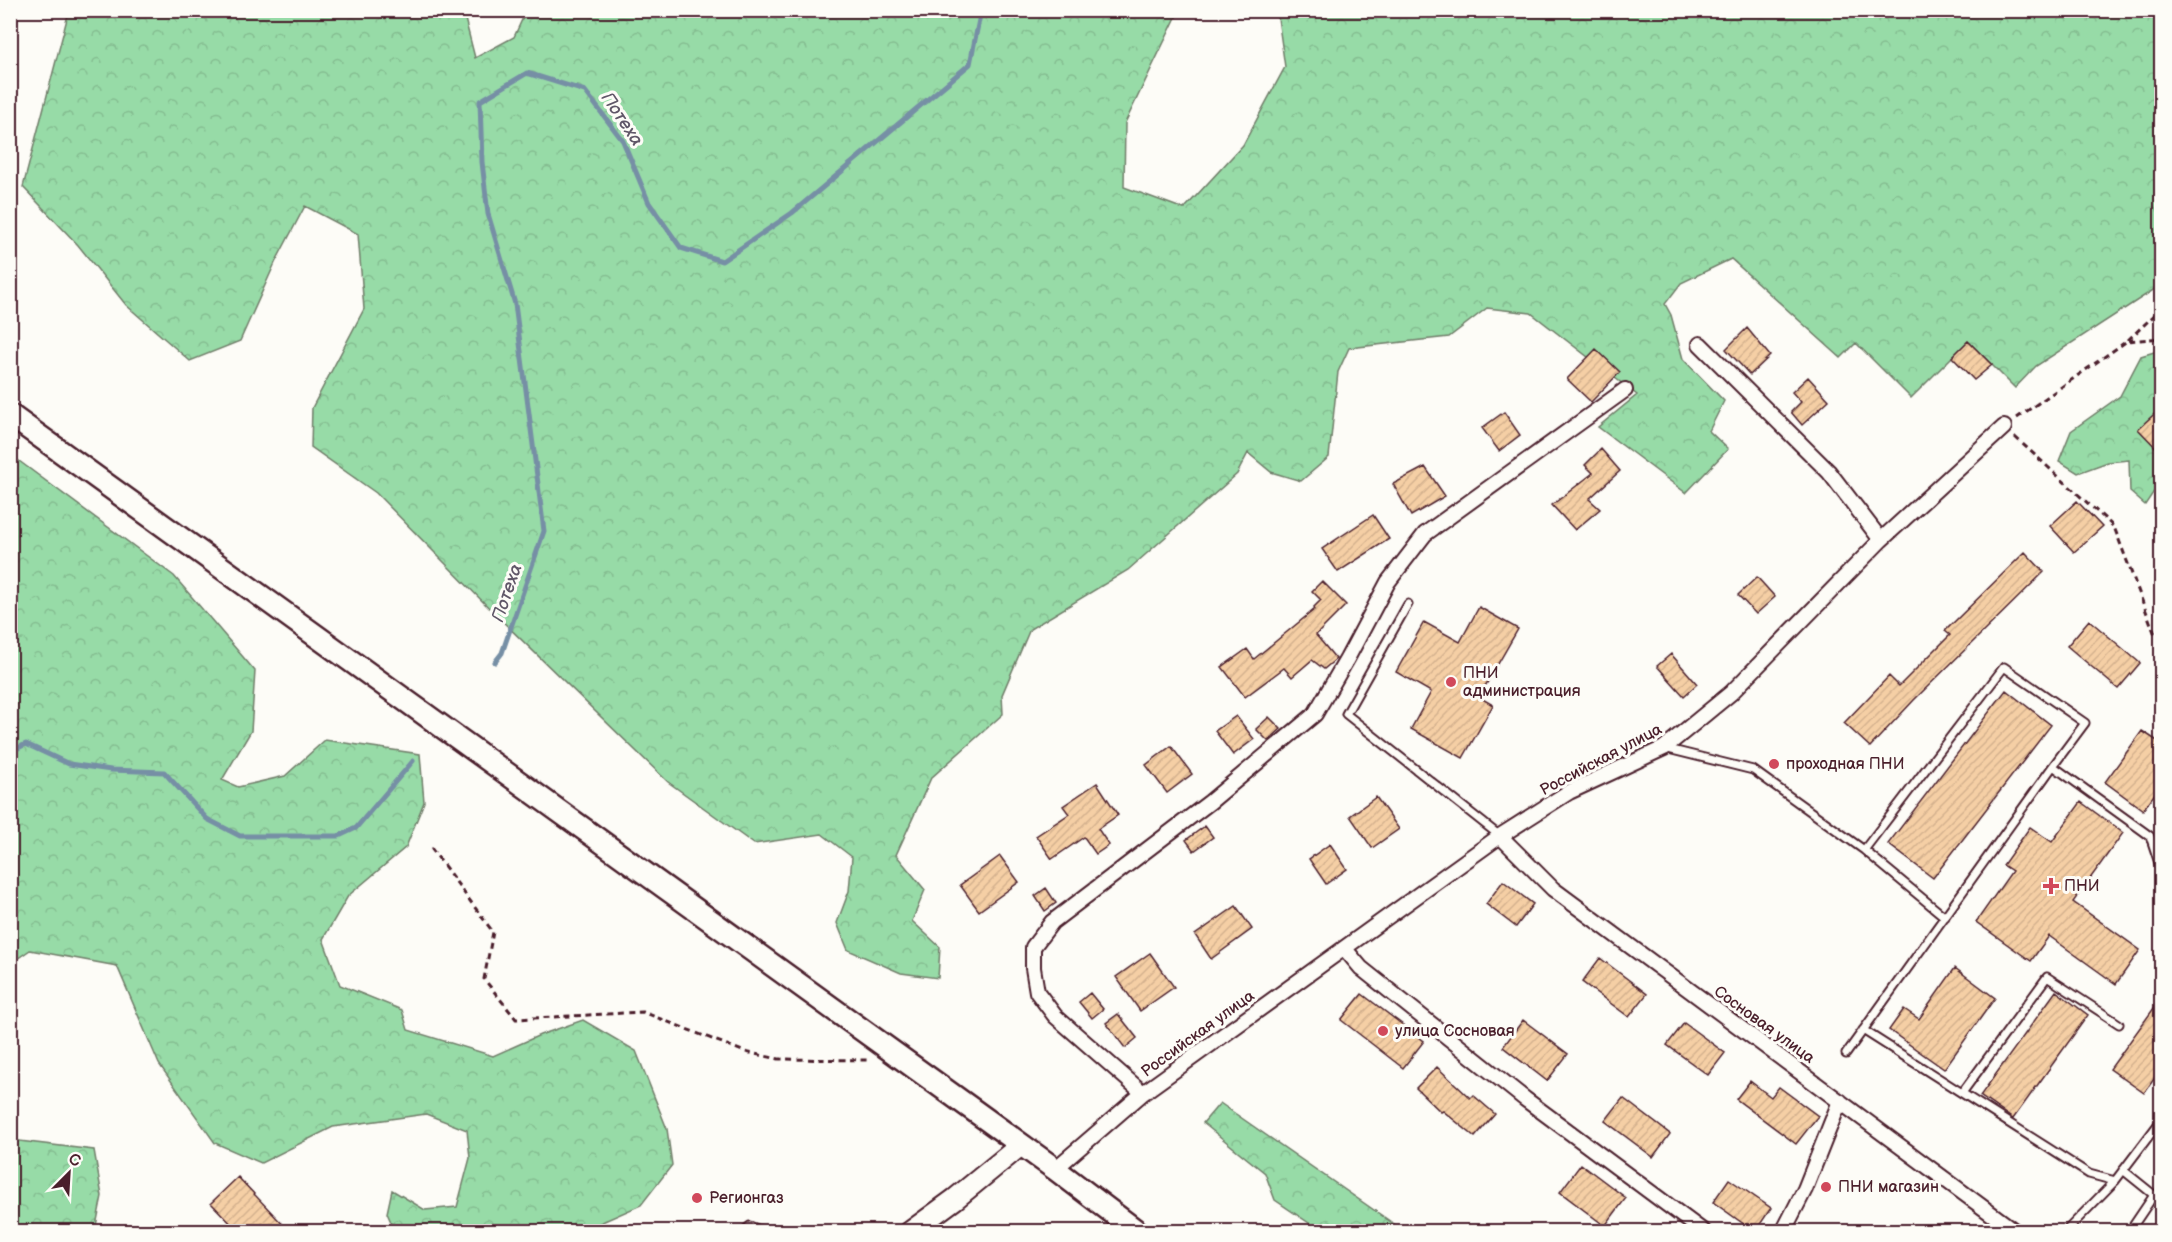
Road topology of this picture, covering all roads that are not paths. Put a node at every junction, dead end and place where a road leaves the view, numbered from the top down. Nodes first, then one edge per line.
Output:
1 (1700, 344) dead end
2 (1625, 390) dead end
3 (10, 415) edge
4 (2004, 427) road end
5 (1881, 540) junction
6 (1408, 604) dead end
7 (1664, 748) junction
8 (2053, 766) junction
9 (1500, 836) junction
10 (1864, 850) junction
11 (2162, 872) edge
12 (1944, 917) junction
13 (1345, 949) junction
14 (2119, 1024) dead end
15 (1863, 1030) junction
16 (1846, 1054) dead end
17 (1143, 1093) junction
18 (1962, 1093) junction
19 (1840, 1101) junction
20 (2162, 1119) edge
21 (1021, 1145) junction
22 (1055, 1169) junction
23 (2123, 1170) junction
24 (2115, 1181) junction
25 (743, 1232) edge
26 (765, 1232) edge
27 (910, 1232) edge
28 (1138, 1232) edge
29 (1704, 1232) edge
30 (1784, 1232) edge
31 (2016, 1232) edge
32 (2065, 1232) edge
33 (2129, 1232) edge

1 - 5 street
2 - 17 street, Российская улица
3 - 21 main road
4 - 5 street, Российская улица
5 - 7 street, Российская улица
6 - 9 lane
7 - 9 street, Российская улица
7 - 10 lane
8 - 10 lane
8 - 11 lane
8 - 12 lane
9 - 13 street, Российская улица
9 - 19 street, Сосновая улица
10 - 12 lane
12 - 15 lane
13 - 17 street, Российская улица
13 - 29 street
14 - 18 lane
15 - 16 lane
15 - 18 lane
17 - 22 street, Российская улица
18 - 24 lane
19 - 30 street
19 - 31 street, Сосновая улица
20 - 23 lane
21 - 22 main road
21 - 27 street
22 - 28 main road
23 - 24 lane
23 - 33 lane
24 - 32 lane
25 - 26 lane

